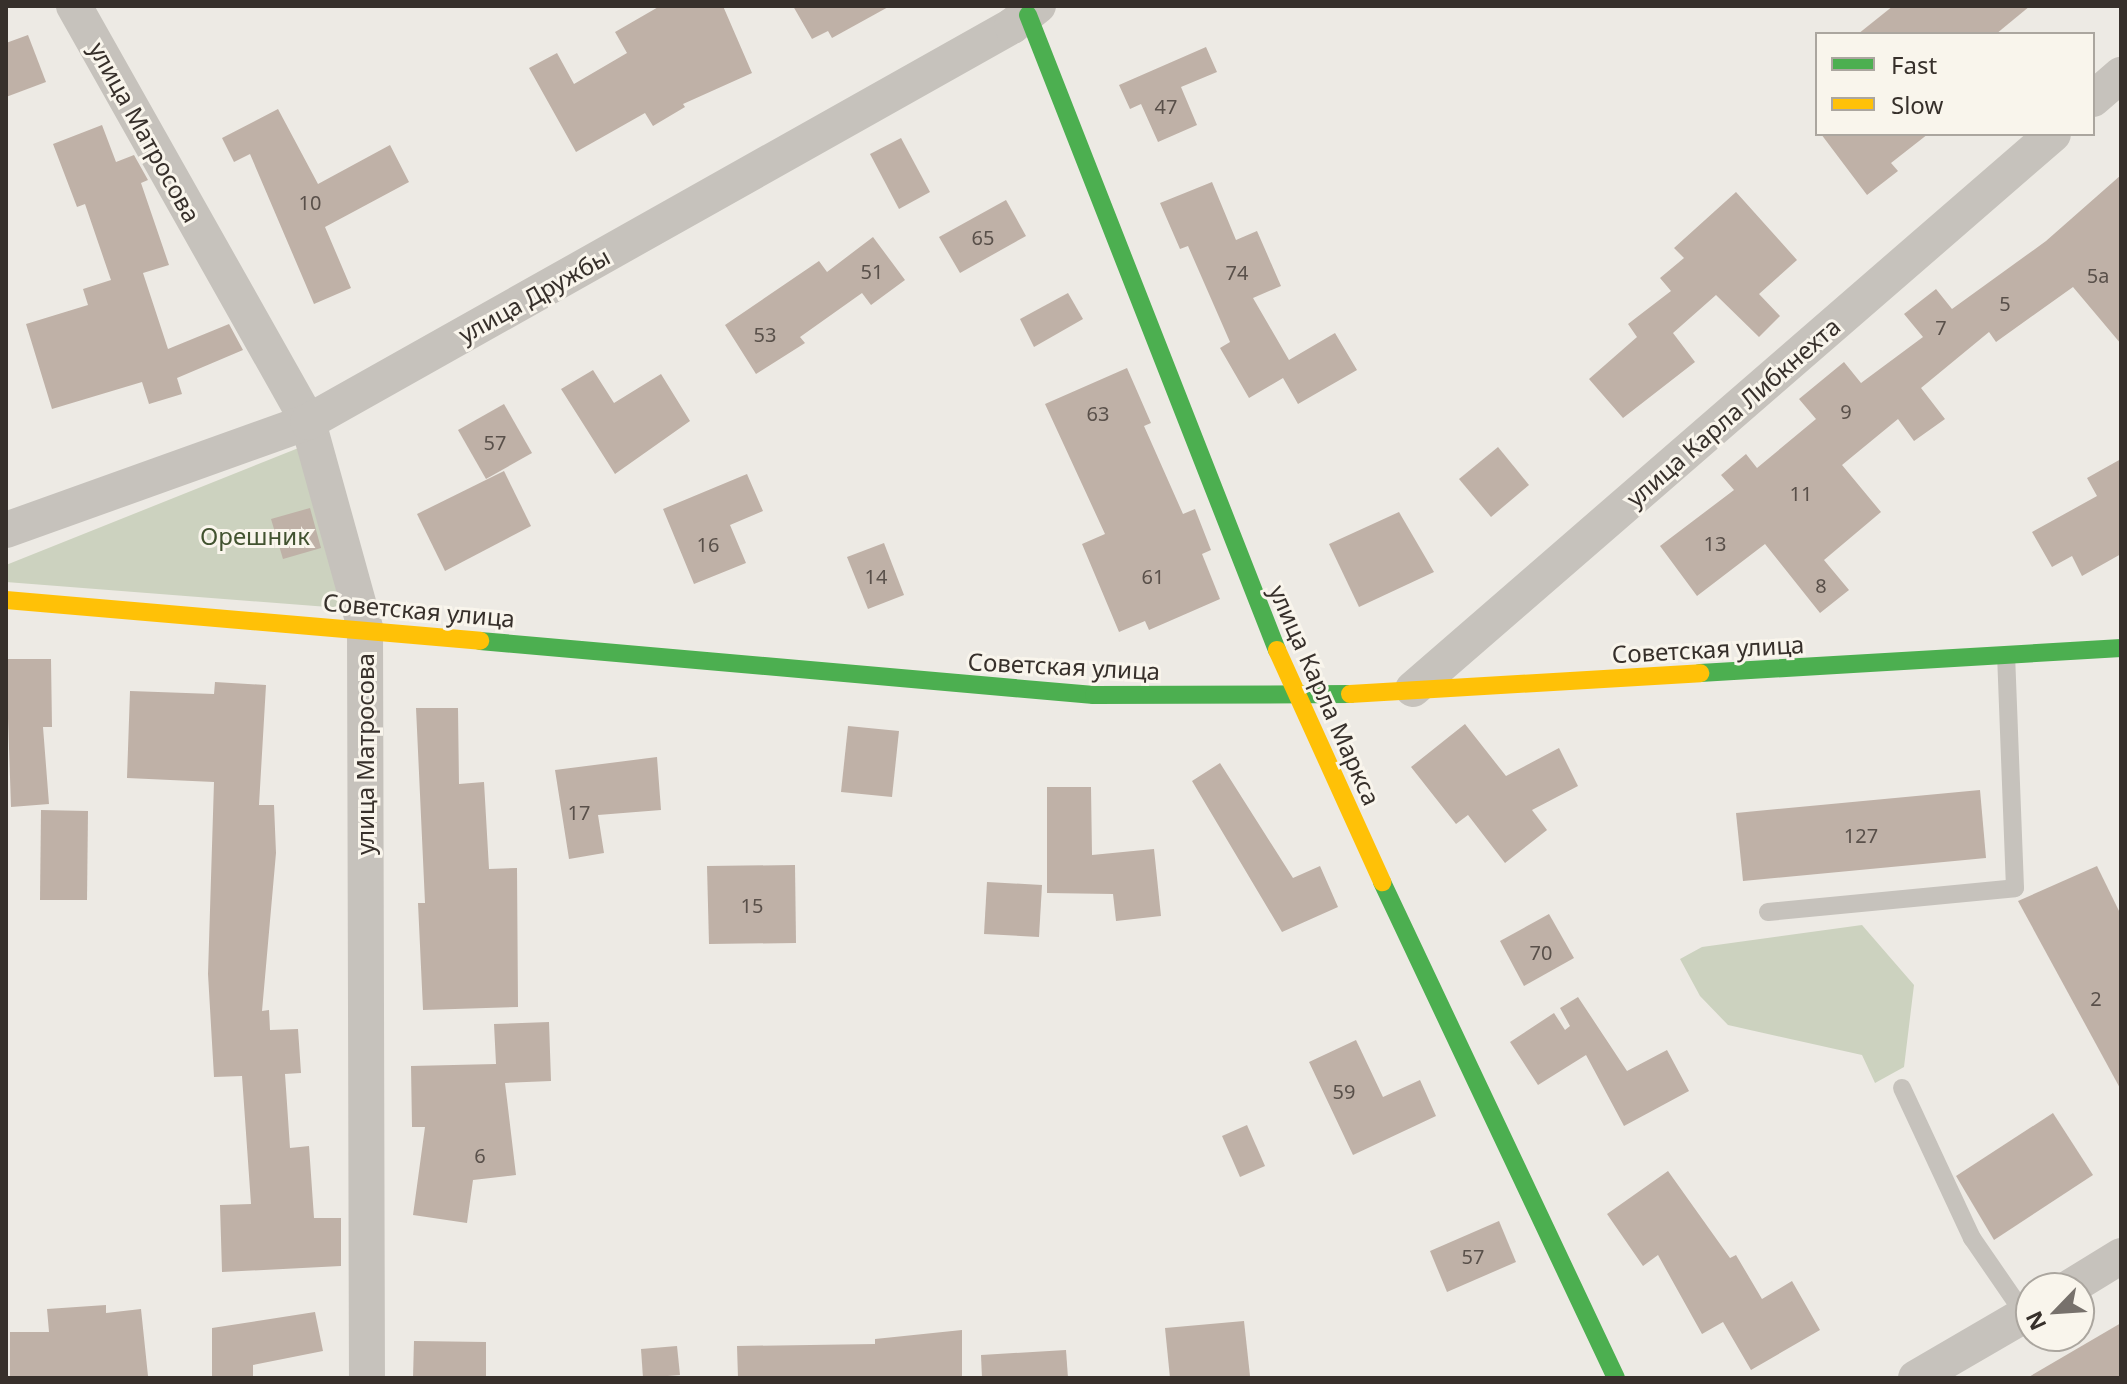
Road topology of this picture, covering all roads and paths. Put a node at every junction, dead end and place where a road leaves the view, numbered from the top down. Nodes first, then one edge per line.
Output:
1 (74, 6) edge
2 (1020, 13) edge
3 (2121, 75) edge
4 (2095, 97) edge
5 (2051, 136) edge
6 (308, 422) junction
7 (6, 530) edge
8 (6, 600) edge
9 (365, 628) junction
10 (2121, 648) edge
11 (2006, 656) junction
12 (1413, 689) junction
13 (1295, 697) junction
14 (1768, 912) dead end
15 (1902, 1088) dead end
16 (2121, 1256) edge
17 (2095, 1272) edge
18 (2015, 1296) edge
19 (2015, 1321) edge
20 (367, 1378) edge
21 (1616, 1378) edge
22 (1916, 1378) edge

1 - 6 street, улица Матросова
2 - 6 street, улица Дружбы
2 - 13 street, улица Карла Маркса
3 - 4 street
5 - 12 street, улица Карла Либкнехта
6 - 7 street, улица Дружбы
6 - 9 street, улица Матросова
8 - 9 street, Советская улица
9 - 13 street, Советская улица
9 - 20 street, улица Матросова
10 - 11 street, Советская улица
11 - 12 street, Советская улица
11 - 14 lane
12 - 13 street, Советская улица
13 - 21 street, улица Карла Маркса
15 - 18 lane
16 - 17 street
19 - 22 street

